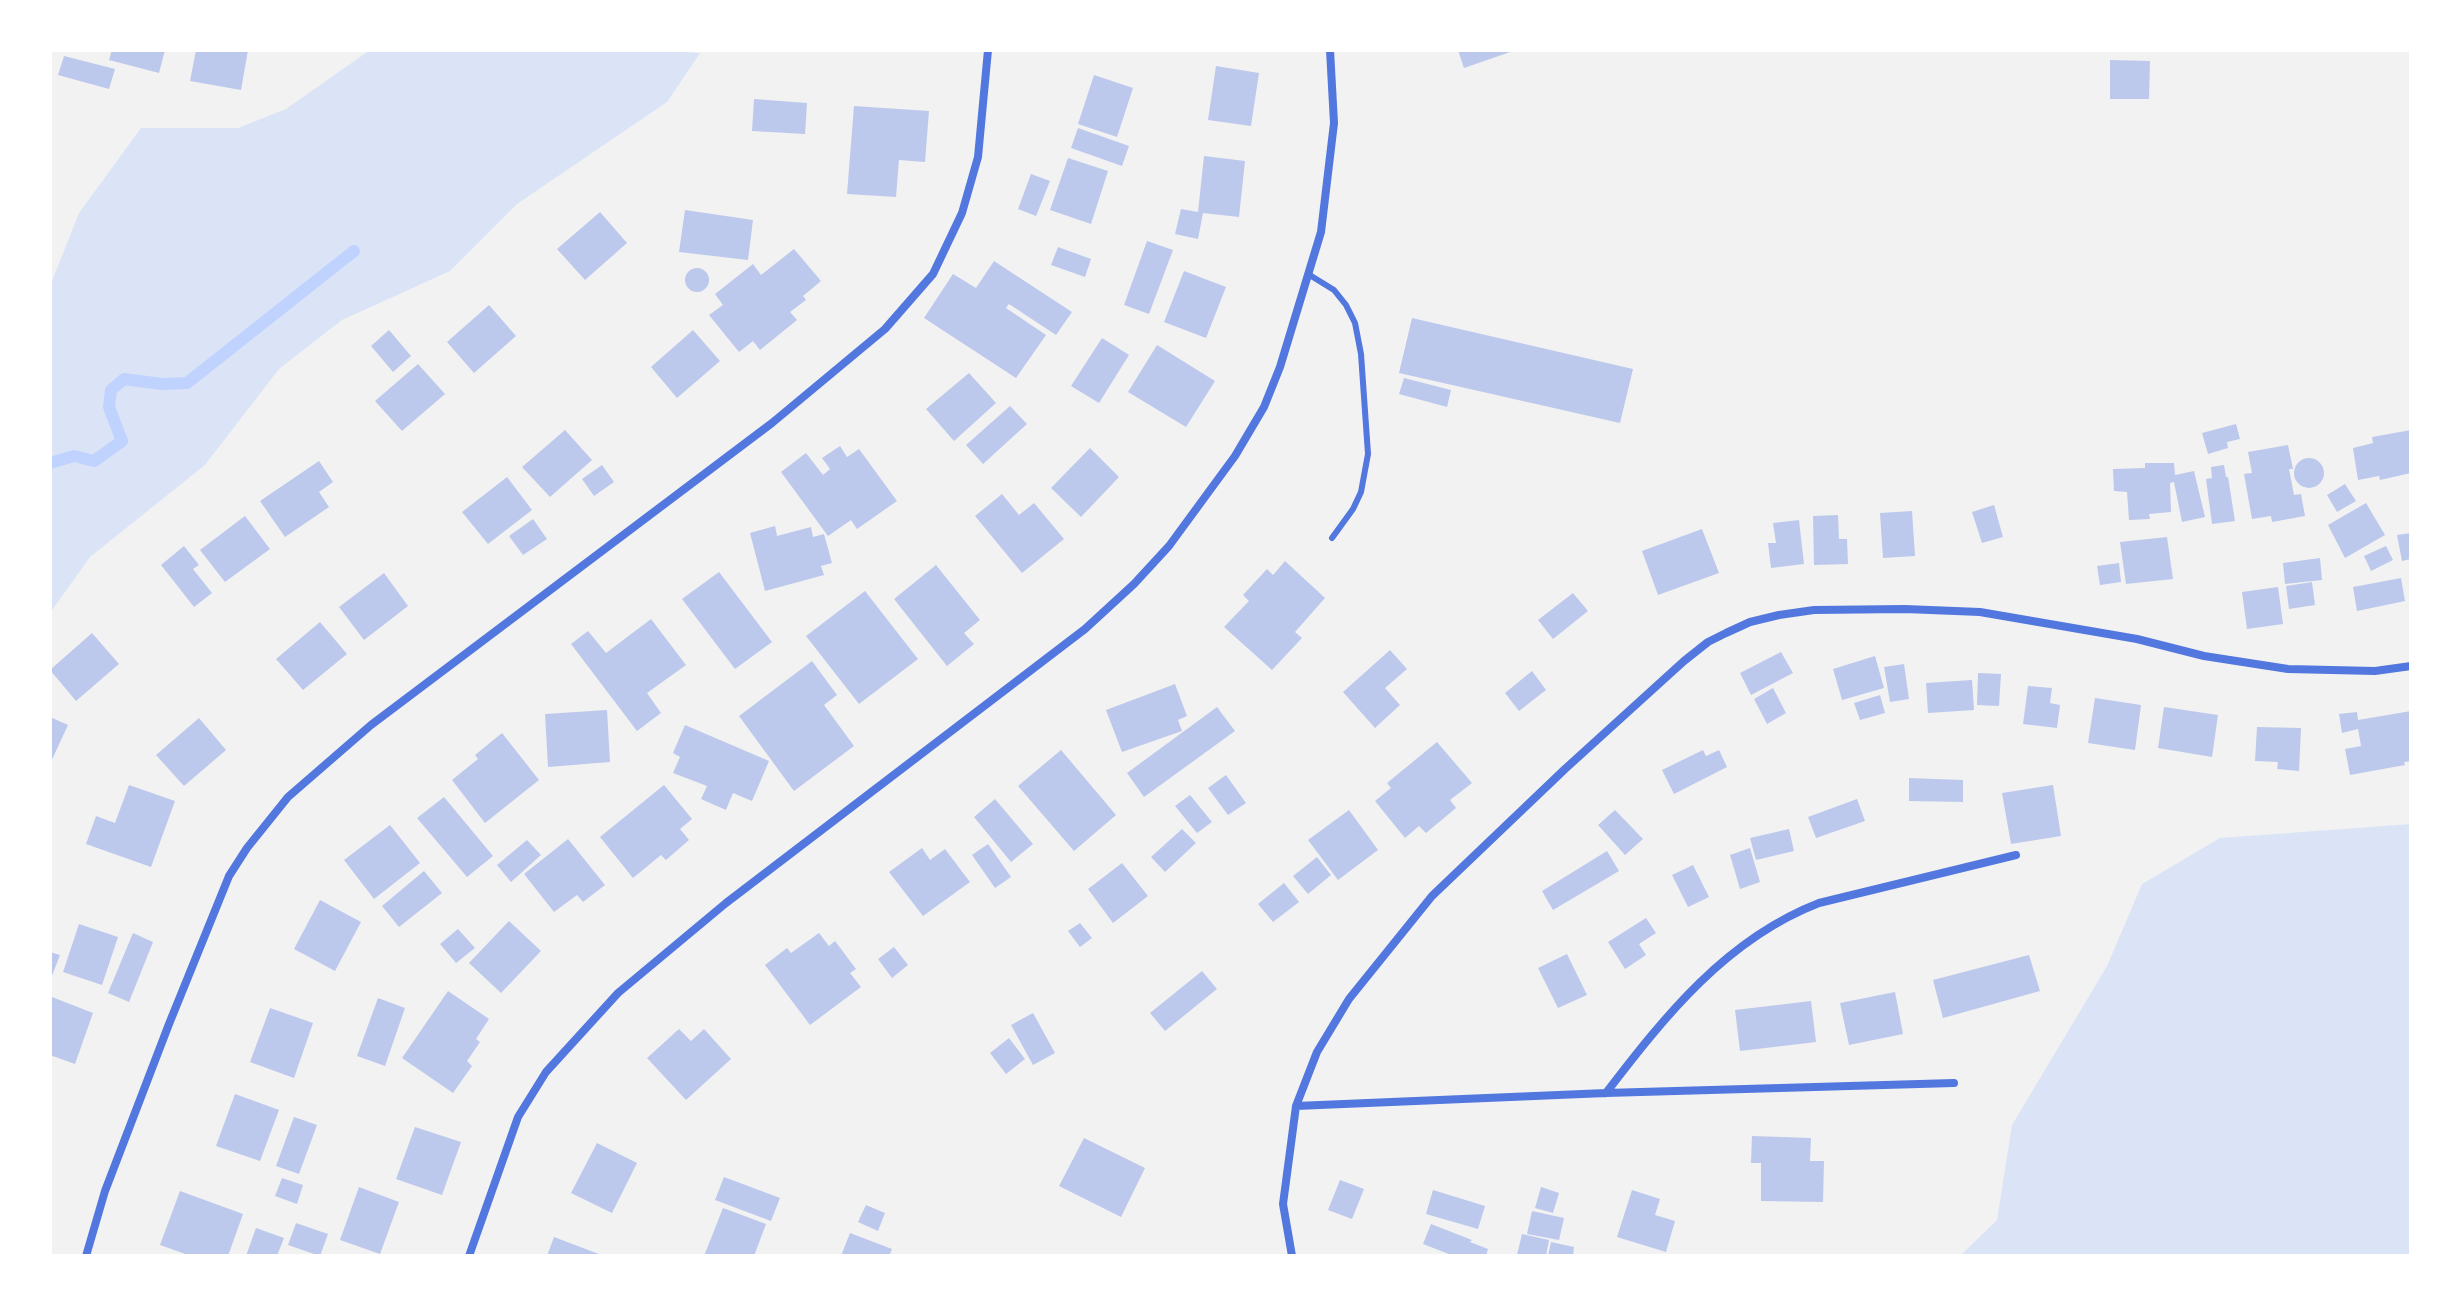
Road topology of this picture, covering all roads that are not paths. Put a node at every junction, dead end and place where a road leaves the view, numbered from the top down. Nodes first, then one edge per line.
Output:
1 (988, 50) edge
2 (1330, 50) edge
3 (1308, 274) junction
4 (1332, 538) dead end
5 (2411, 666) edge
6 (2016, 855) dead end
7 (1954, 1083) dead end
8 (1606, 1093) junction
9 (1296, 1106) junction
10 (86, 1256) edge
11 (469, 1256) edge
12 (1292, 1256) edge

1 - 10 street
2 - 3 street
3 - 4 lane
3 - 11 street
5 - 9 street
6 - 8 street
7 - 8 street
8 - 9 street
9 - 12 street

